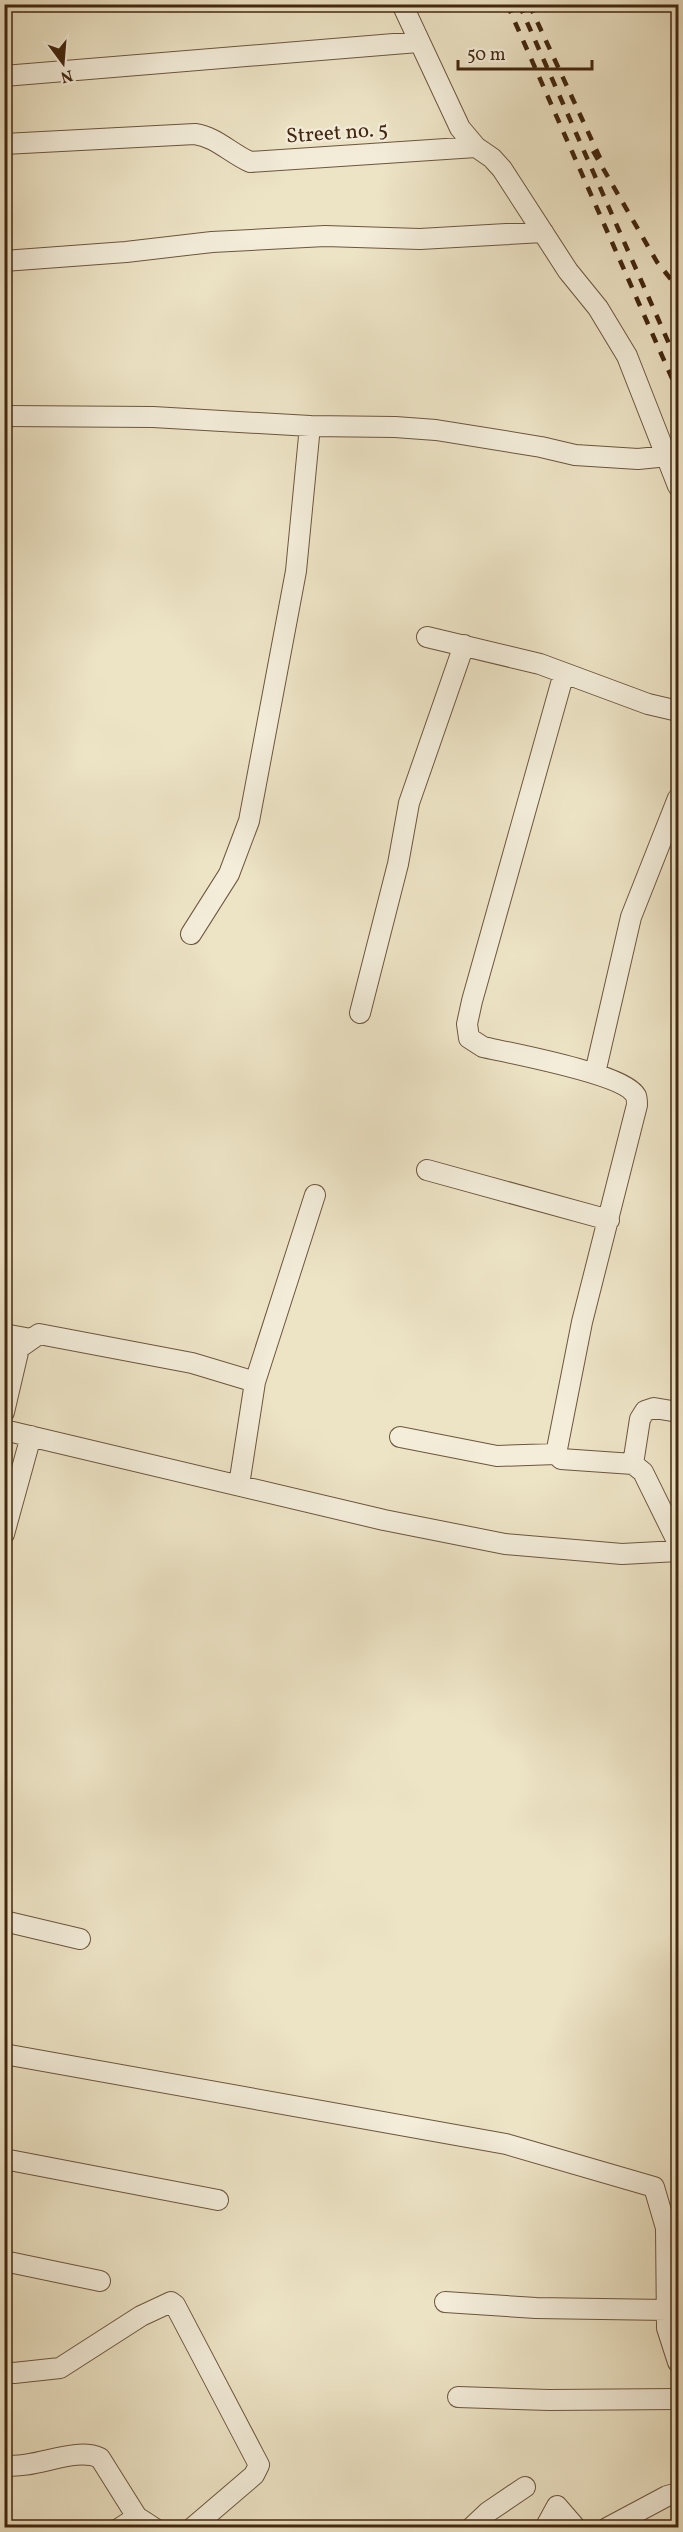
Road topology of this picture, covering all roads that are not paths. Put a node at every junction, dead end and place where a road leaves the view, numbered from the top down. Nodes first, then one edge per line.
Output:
1 (402, 4) edge
2 (418, 42) junction
3 (4, 76) edge
4 (4, 144) edge
5 (476, 147) junction
6 (543, 232) junction
7 (4, 261) edge
8 (4, 416) edge
9 (310, 426) junction
10 (668, 456) junction
11 (678, 486) edge
12 (427, 637) dead end
13 (464, 645) junction
14 (564, 673) junction
15 (678, 711) edge
16 (678, 798) edge
17 (191, 934) dead end
18 (360, 1013) dead end
19 (595, 1073) junction
20 (428, 1170) dead end
21 (315, 1195) dead end
22 (609, 1220) junction
23 (4, 1334) edge
24 (31, 1339) junction
25 (255, 1382) junction
26 (4, 1412) edge
27 (678, 1412) edge
28 (4, 1430) edge
29 (31, 1436) junction
30 (400, 1437) dead end
31 (556, 1454) junction
32 (633, 1464) junction
33 (239, 1485) junction
34 (4, 1534) edge
35 (678, 1543) edge
36 (678, 1551) edge
37 (4, 1922) edge
38 (80, 1939) dead end
39 (4, 2054) edge
40 (4, 2159) edge
41 (218, 2200) dead end
42 (4, 2261) edge
43 (100, 2281) dead end
44 (445, 2302) dead end
45 (667, 2310) junction
46 (678, 2362) edge
47 (4, 2372) edge
48 (458, 2397) dead end
49 (678, 2399) edge
50 (4, 2465) edge
51 (525, 2487) dead end
52 (678, 2493) edge
53 (137, 2517) junction
54 (120, 2528) edge
55 (154, 2528) edge
56 (192, 2528) edge
57 (471, 2528) edge
58 (545, 2528) edge
59 (576, 2528) edge
60 (607, 2528) edge

1 - 2 street
2 - 3 street
2 - 5 street
4 - 5 street, Street no. 5
5 - 6 street
6 - 7 street
6 - 10 street
8 - 9 street
9 - 10 street
9 - 17 street
10 - 11 street
12 - 13 street
13 - 14 street
13 - 18 street
14 - 15 street
14 - 19 street
16 - 19 street
19 - 22 street
20 - 22 street
21 - 25 street
22 - 31 street
23 - 24 street
24 - 25 street
24 - 26 street
25 - 33 street
27 - 32 street
28 - 29 street
29 - 33 street
29 - 34 street
30 - 31 street
31 - 32 street
32 - 35 street
33 - 36 street
37 - 38 street
39 - 45 street
40 - 41 street
42 - 43 street
44 - 45 street
45 - 46 street
47 - 56 street
48 - 49 street
50 - 53 street
51 - 57 street
52 - 60 street
53 - 54 street
53 - 55 street
58 - 59 street

